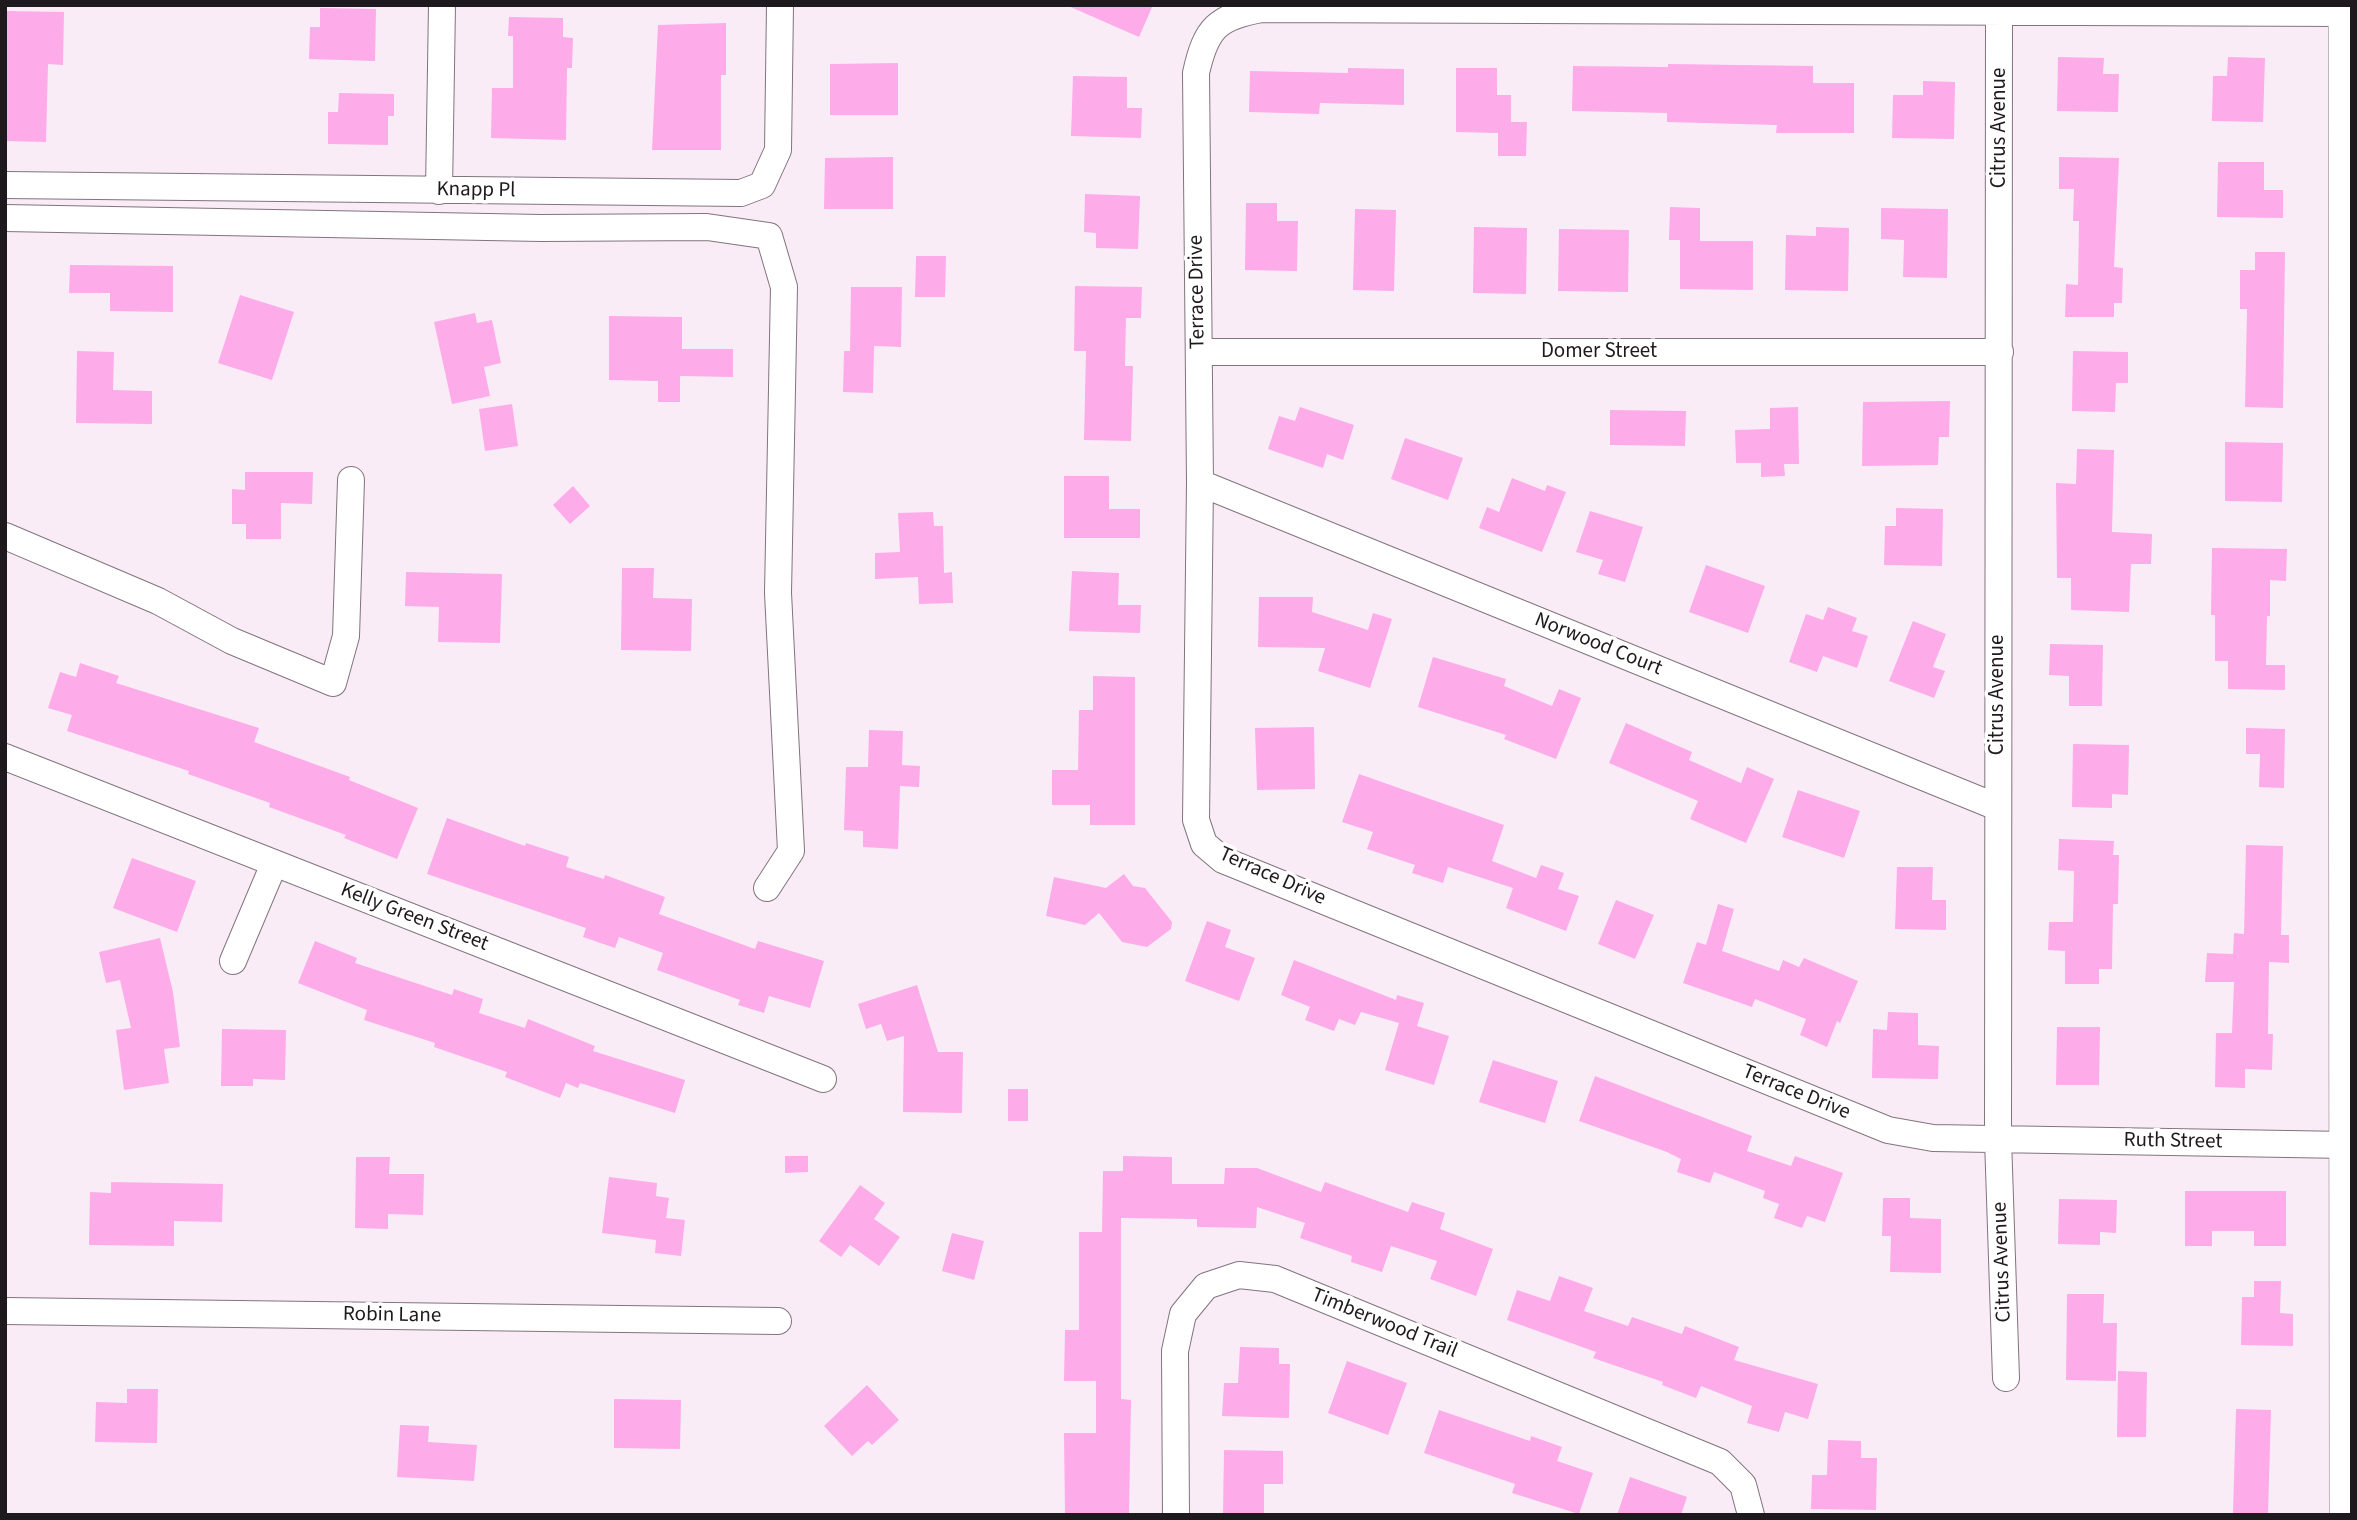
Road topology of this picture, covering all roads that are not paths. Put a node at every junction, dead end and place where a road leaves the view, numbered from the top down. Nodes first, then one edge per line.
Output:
1 (442, 5) edge
2 (780, 5) edge
3 (2347, 9) edge
4 (1999, 12) junction
5 (5, 185) edge
6 (439, 191) junction
7 (5, 218) edge
8 (2350, 291) edge
9 (1199, 352) junction
10 (2000, 352) junction
11 (351, 480) dead end
12 (1200, 483) junction
13 (5, 536) edge
14 (5, 757) edge
15 (1997, 807) junction
16 (274, 864) junction
17 (766, 888) dead end
18 (233, 961) dead end
19 (823, 1079) dead end
20 (1998, 1139) junction
21 (2347, 1145) junction
22 (5, 1311) edge
23 (778, 1321) dead end
24 (2349, 1336) edge
25 (2006, 1378) dead end
26 (1177, 1515) edge
27 (1751, 1515) edge
28 (2348, 1515) edge

1 - 6 street
2 - 6 street, Knapp Pl
3 - 4 street, Terrace Drive
3 - 8 street
4 - 9 street, Terrace Drive
4 - 10 street, Citrus Avenue
5 - 6 street, Knapp Pl
7 - 17 street
8 - 21 street
9 - 10 street, Domer Street
9 - 12 street, Terrace Drive
10 - 15 street, Citrus Avenue
11 - 13 street
12 - 15 street, Norwood Court
12 - 20 street, Terrace Drive
14 - 16 street, Kelly Green Street
15 - 20 street, Citrus Avenue
16 - 18 street
16 - 19 street, Kelly Green Street
20 - 21 street, Ruth Street
20 - 25 street, Citrus Avenue
21 - 24 street
22 - 23 street, Robin Lane
24 - 28 street
26 - 27 street, Timberwood Trail

